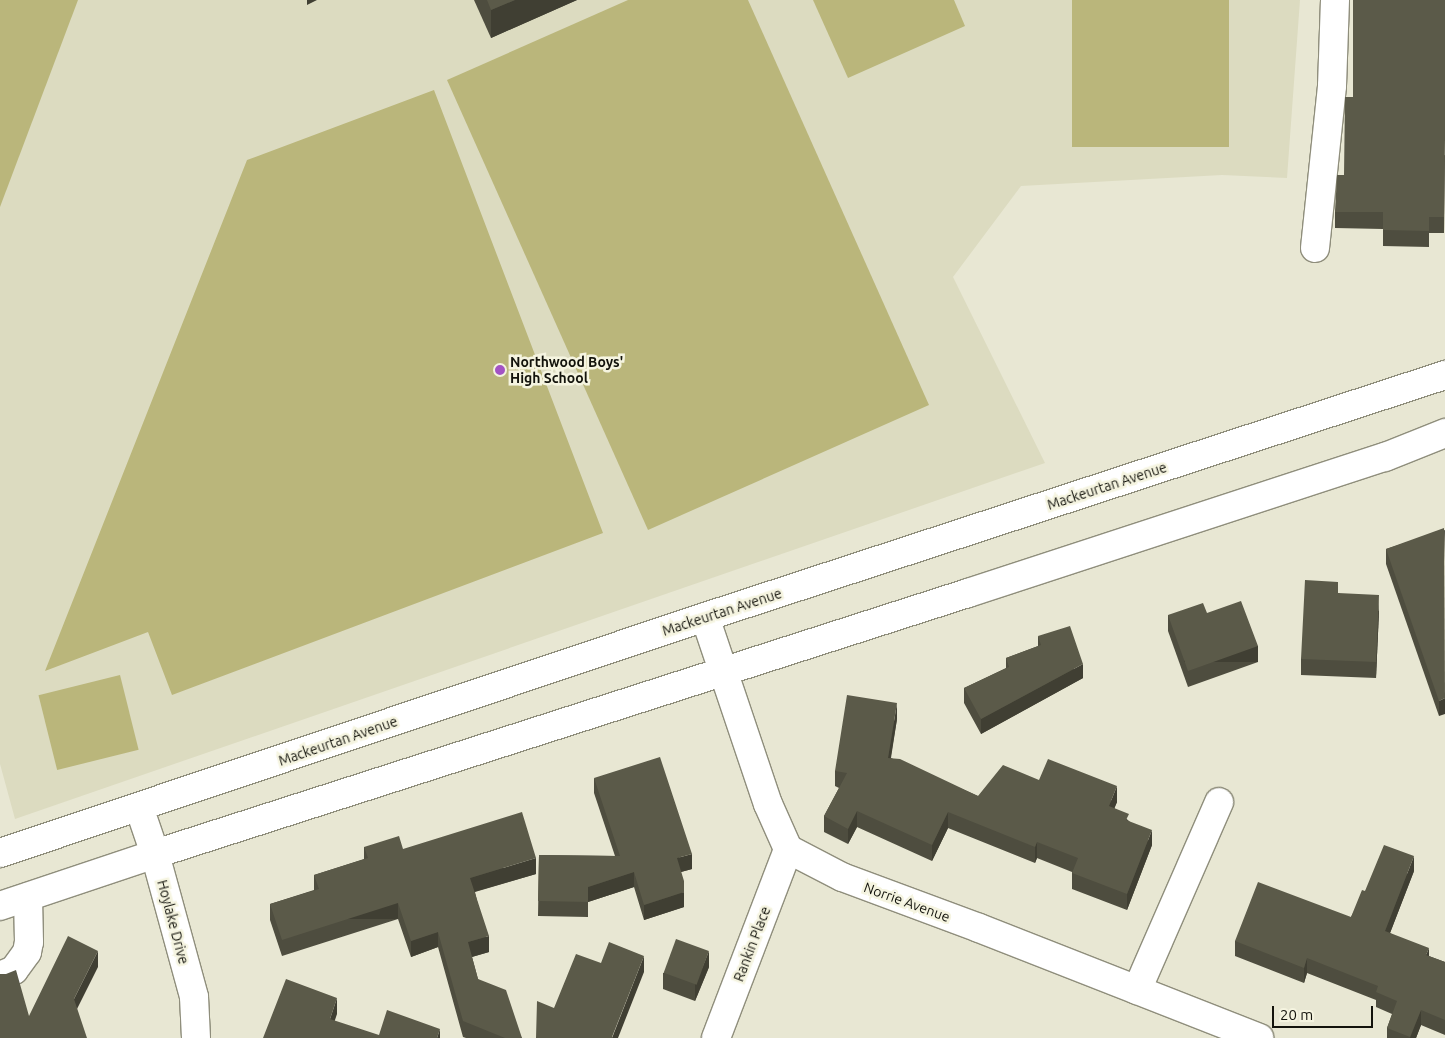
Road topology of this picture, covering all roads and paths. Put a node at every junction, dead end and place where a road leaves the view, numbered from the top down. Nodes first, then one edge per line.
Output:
1 (1334, 0) edge
2 (1315, 248) dead end
3 (1445, 375) edge
4 (1445, 433) edge
5 (705, 617) junction
6 (723, 673) junction
7 (1219, 802) dead end
8 (139, 807) junction
9 (788, 849) junction
10 (0, 853) edge
11 (154, 854) junction
12 (28, 897) junction
13 (0, 906) edge
14 (0, 976) edge
15 (1137, 990) junction
16 (196, 1038) edge
17 (716, 1038) edge
18 (1259, 1038) edge

1 - 2 street
3 - 5 street, Mackeurtan Avenue
4 - 6 street
5 - 6 street
5 - 8 street, Mackeurtan Avenue
6 - 9 street
6 - 11 street
7 - 15 street
8 - 10 street, Mackeurtan Avenue
8 - 11 street, Hoylake Drive
9 - 15 street, Norrie Avenue
9 - 17 street, Rankin Place
11 - 12 street
11 - 16 street, Hoylake Drive
12 - 13 street
12 - 14 street
15 - 18 street, Norrie Avenue

